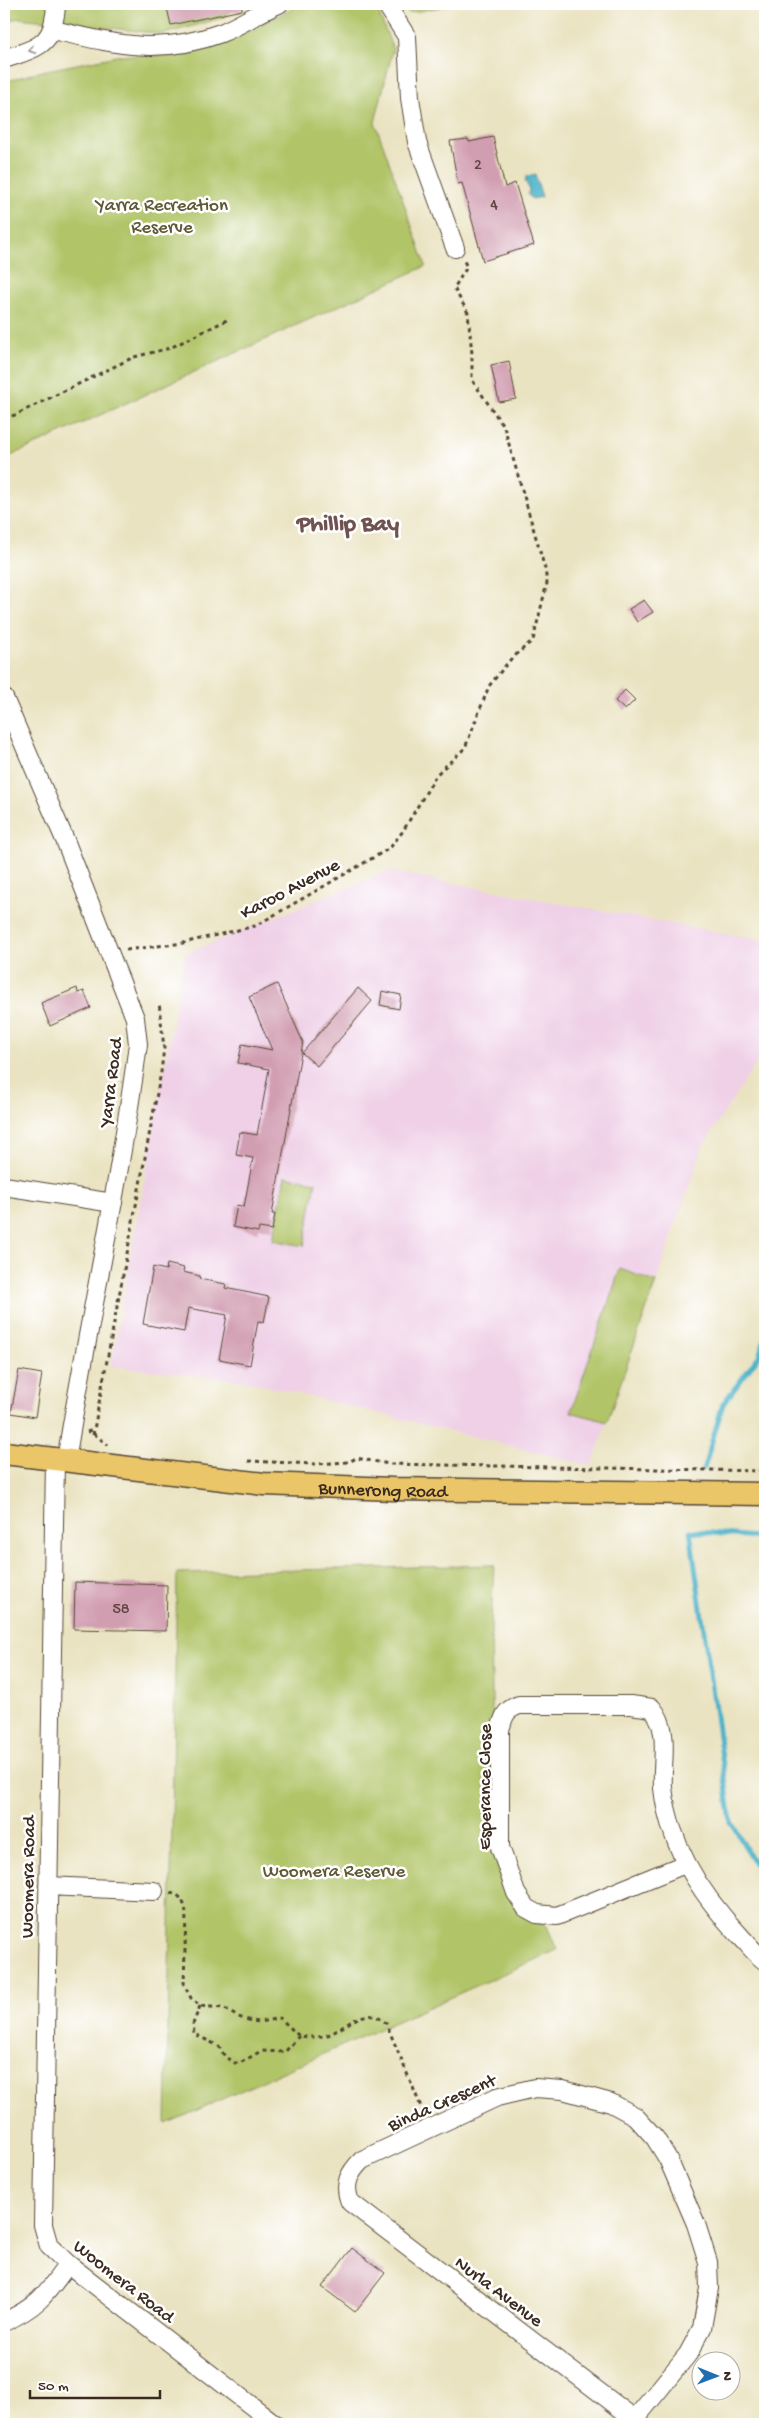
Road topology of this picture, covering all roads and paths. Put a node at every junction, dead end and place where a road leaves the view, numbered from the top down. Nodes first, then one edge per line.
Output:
1 (54, 4) edge
2 (279, 4) edge
3 (386, 4) edge
4 (53, 30) junction
5 (4, 59) edge
6 (455, 248) joint
7 (229, 318) dead end
8 (4, 418) edge
9 (4, 698) edge
10 (108, 952) junction
11 (159, 1002) dead end
12 (4, 1186) edge
13 (113, 1203) junction
14 (72, 1430) junction
15 (93, 1436) junction
16 (112, 1447) dead end
17 (4, 1453) edge
18 (241, 1460) dead end
19 (61, 1461) junction
20 (765, 1471) edge
21 (765, 1494) edge
22 (685, 1864) junction
23 (48, 1886) junction
24 (154, 1891) joint
25 (765, 1961) edge
26 (200, 2006) junction
27 (299, 2036) junction
28 (430, 2128) junction
29 (347, 2182) joint
30 (68, 2264) junction
31 (4, 2322) edge
32 (638, 2422) edge
33 (276, 2424) edge

1 - 4 street
2 - 4 street
3 - 6 street
4 -> 5 street
6 - 10 path, Karoo Avenue
7 - 8 path
9 - 10 street, Yarra Road
10 - 13 street, Yarra Road
11 - 15 path
12 - 13 street
13 - 14 street, Yarra Road
14 - 15 path
14 - 19 street, Yarra Road
15 - 16 path
17 - 19 main road, Bunnerong Road
18 - 20 path
19 - 21 main road, Bunnerong Road
19 - 23 street, Woomera Road
22 - 22 street, Esperance Close
22 - 25 street, Esperance Close
23 - 24 street
23 - 30 street, Woomera Road
24 - 26 path
26 - 27 path
26 - 27 path
27 - 28 path
28 - 29 street, Binda Crescent
28 - 32 street, Binda Crescent
29 - 32 street, Nurla Avenue
30 - 31 street
30 - 33 street, Woomera Road

